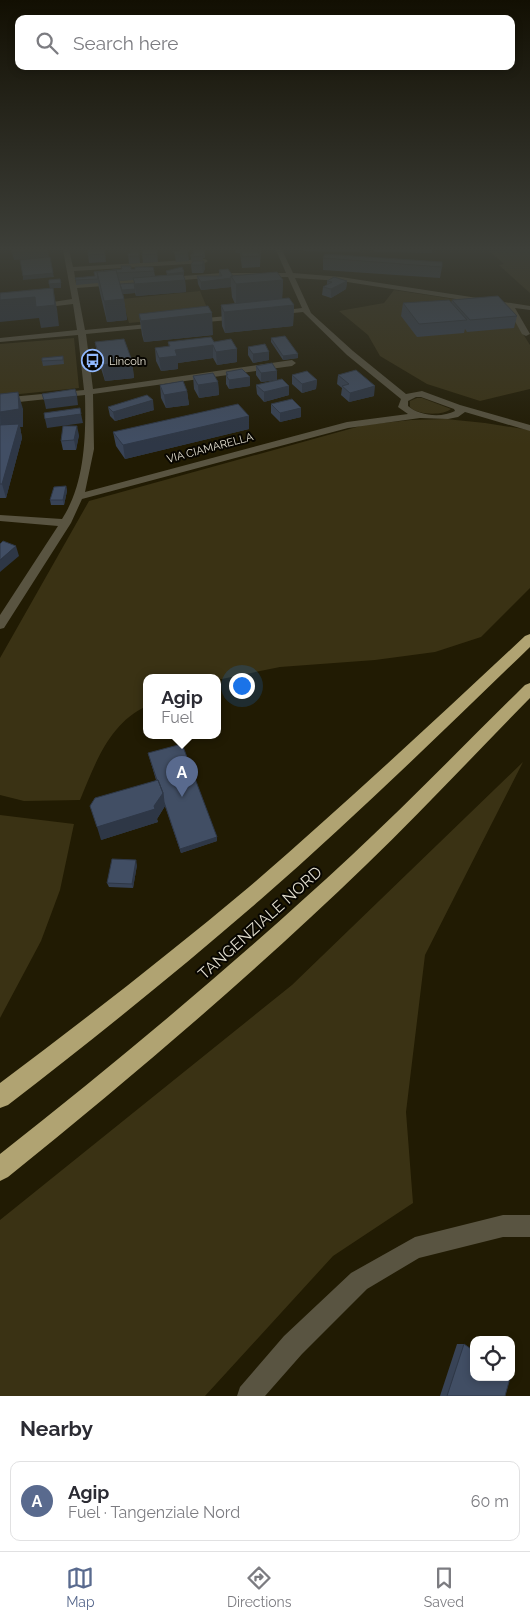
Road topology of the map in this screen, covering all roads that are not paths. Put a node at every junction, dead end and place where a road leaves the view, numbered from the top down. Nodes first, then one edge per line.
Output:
1 (79, 315) edge
2 (310, 315) edge
3 (516, 315) edge
4 (247, 316) edge
5 (187, 322) edge
6 (168, 324) edge
7 (82, 333) junction
8 (526, 334) dead end
9 (0, 340) edge
10 (292, 363) dead end
11 (368, 366) junction
12 (89, 392) junction
13 (422, 394) junction
14 (0, 401) edge
15 (404, 402) junction
16 (457, 407) junction
17 (417, 416) junction
18 (452, 417) junction
19 (514, 424) junction
20 (347, 425) junction
21 (530, 428) edge
22 (79, 497) junction
23 (0, 518) edge
24 (66, 523) junction
25 (0, 625) edge
26 (530, 639) edge
27 (530, 689) edge
28 (0, 1097) edge
29 (0, 1169) edge
30 (530, 1226) edge
31 (249, 1396) edge

1 - 7 street
2 - 11 street
3 - 8 street
4 - 5 street
6 - 7 street
7 - 9 street
7 - 12 street
10 - 12 street
11 - 13 street
11 - 15 street
12 - 14 street
12 - 22 street
13 - 15 street, VIA CIAMARELLA
13 - 16 street
15 - 17 street
15 - 20 street, VIA CIAMARELLA
16 - 18 street
16 - 19 street
17 - 18 street, VIA CIAMARELLA
17 - 20 street, VIA CIAMARELLA
18 - 19 street
19 - 21 street
20 - 22 street, VIA CIAMARELLA
22 - 24 street
23 - 24 street
24 - 25 street
26 - 28 highway, TANGENZIALE NORD
27 - 29 highway, TANGENZIALE NORD
30 - 31 street

